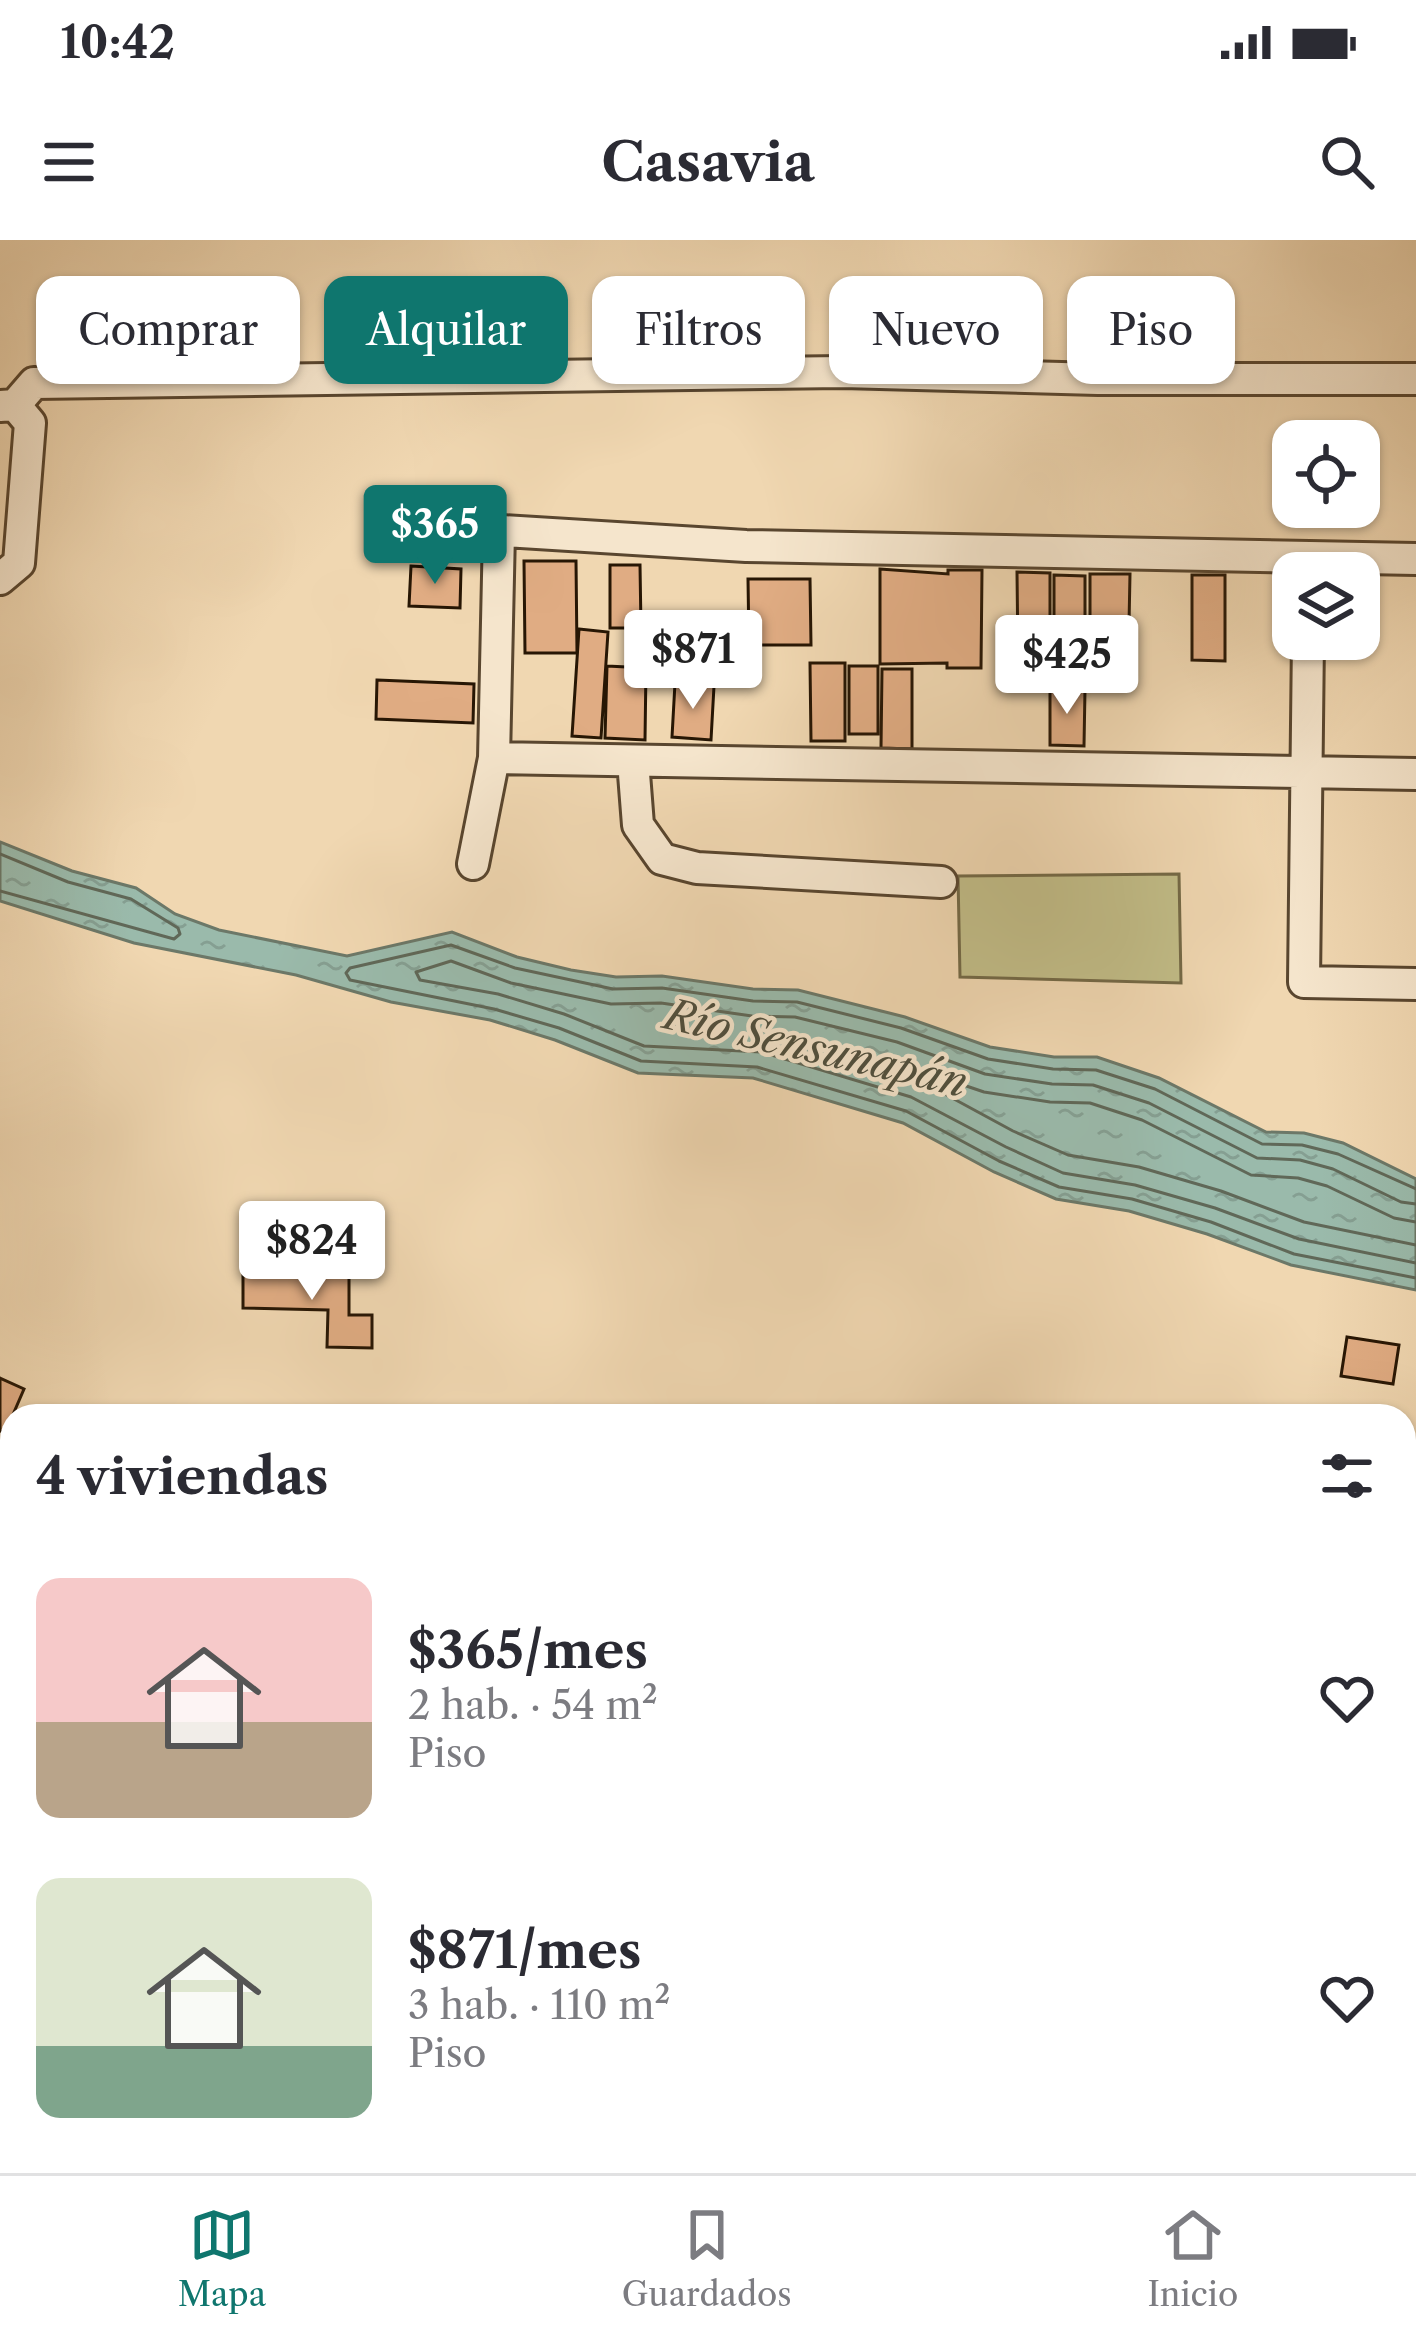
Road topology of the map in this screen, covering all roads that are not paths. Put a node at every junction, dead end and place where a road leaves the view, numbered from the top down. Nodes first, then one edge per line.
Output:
1 (1416, 379) edge
2 (8, 405) edge
3 (390, 524) dead end
4 (499, 531) junction
5 (1416, 559) edge
6 (1380, 561) edge
7 (1272, 565) edge
8 (0, 579) edge
9 (1308, 660) edge
10 (494, 758) junction
11 (633, 761) junction
12 (1307, 773) junction
13 (1416, 774) edge
14 (473, 864) dead end
15 (941, 882) dead end
16 (1416, 984) edge

1 - 2 street
2 - 8 street
3 - 4 street
4 - 7 street
4 - 10 street
5 - 6 street
9 - 12 street
10 - 11 street
10 - 14 street
11 - 12 street
11 - 15 street
12 - 13 street
12 - 16 street

